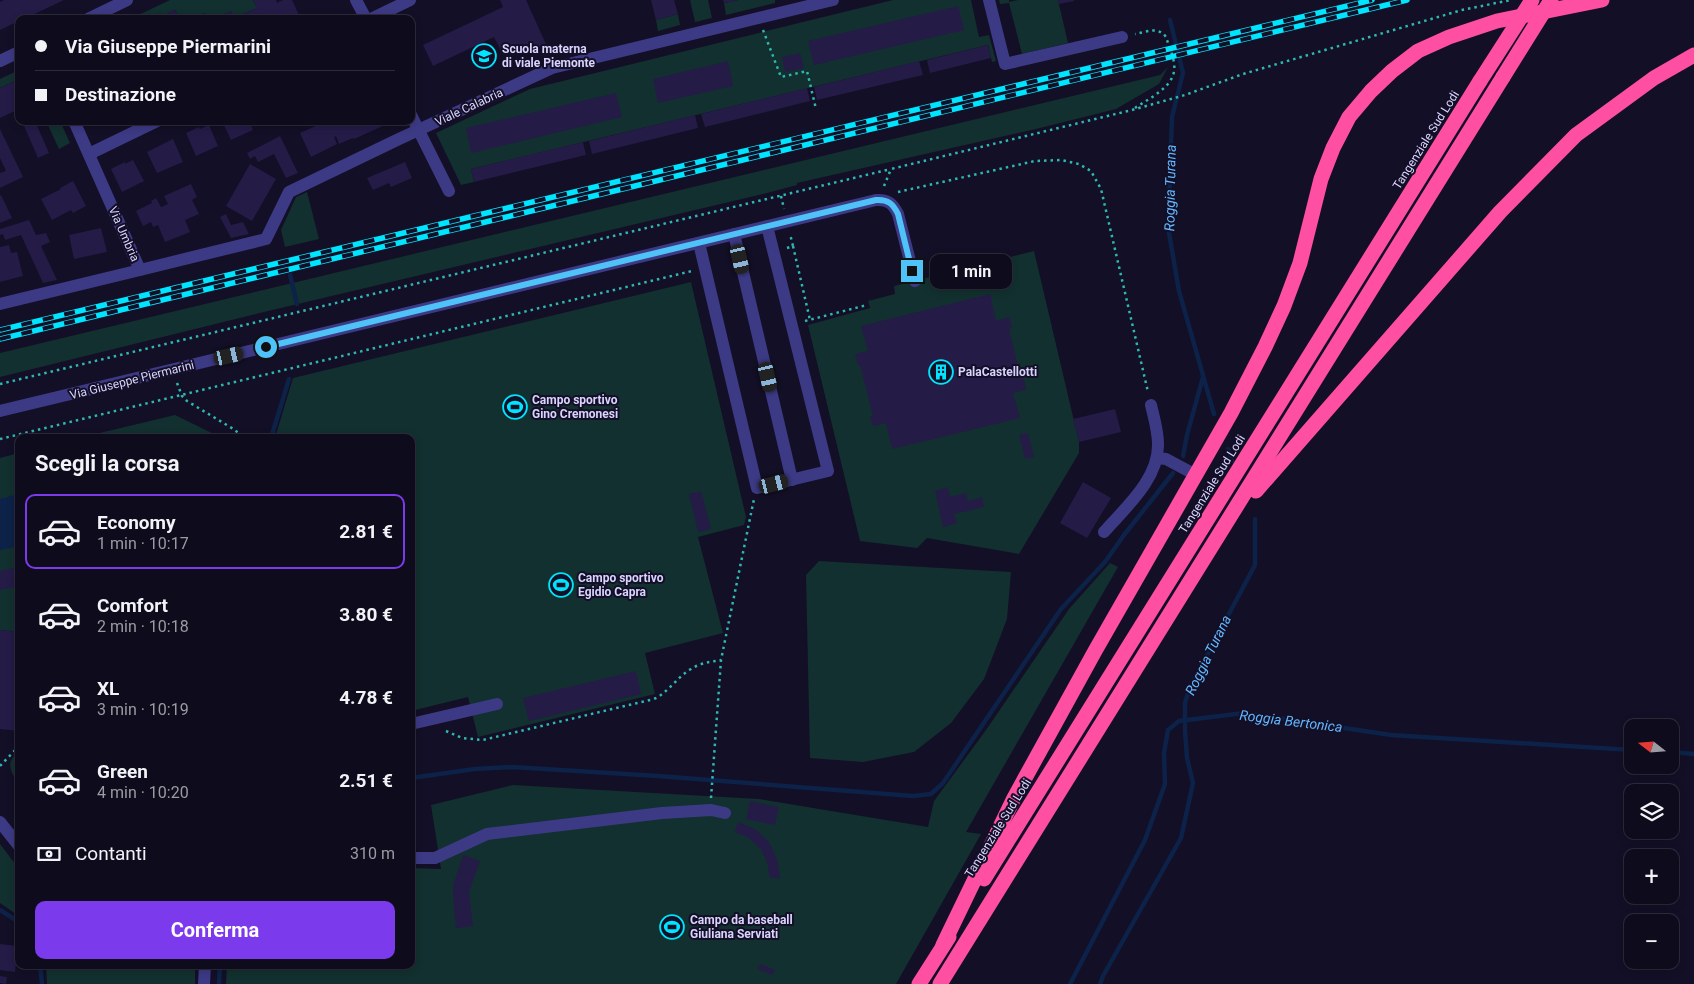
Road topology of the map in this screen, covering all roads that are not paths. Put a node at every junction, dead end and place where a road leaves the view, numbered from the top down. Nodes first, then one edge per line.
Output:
1 (128, 0) edge
2 (356, 0) edge
3 (410, 0) edge
4 (833, 0) edge
5 (989, 0) edge
6 (1532, 0) edge
7 (1551, 0) edge
8 (1602, 0) edge
9 (96, 15) edge
10 (364, 15) edge
11 (379, 15) edge
12 (1122, 37) road end
13 (15, 54) edge
14 (1694, 55) edge
15 (0, 61) edge
16 (415, 124) edge
17 (76, 125) edge
18 (149, 125) edge
19 (418, 130) junction
20 (89, 154) junction
21 (449, 191) dead end
22 (767, 226) junction
23 (734, 234) junction
24 (699, 243) junction
25 (140, 270) junction
26 (914, 281) dead end
27 (0, 304) edge
28 (1151, 405) road end
29 (0, 412) edge
30 (1157, 458) junction
31 (1196, 475) junction
32 (792, 480) junction
33 (1227, 524) junction
34 (1104, 532) dead end
35 (497, 704) dead end
36 (417, 722) edge
37 (725, 813) dead end
38 (0, 822) edge
39 (15, 841) edge
40 (415, 858) edge
41 (944, 945) junction
42 (205, 969) edge
43 (204, 984) edge
44 (919, 984) edge
45 (940, 984) edge

1 - 9 street
2 - 10 street
3 - 11 street
4 - 19 street, Viale Calabria
5 - 12 street
6 - 41 highway, Tangenziale Sud Lodi, bridge
7 - 33 highway, bridge
8 - 31 highway
13 - 15 street
14 - 33 highway
16 - 19 street
17 - 20 street, Via Umbria
18 - 20 street
19 - 21 street
19 - 25 street, Viale Calabria
20 - 25 street, Via Umbria
22 - 23 street, Via Giuseppe Piermarini
22 - 26 street, Via Giuseppe Piermarini
22 - 32 street
23 - 24 street, Via Giuseppe Piermarini
23 - 32 street
24 - 29 street, Via Giuseppe Piermarini
24 - 32 street
25 - 27 street, Via Umbria
28 - 30 street
30 - 31 street
30 - 34 street
31 - 41 highway
33 - 45 highway
35 - 36 street
37 - 40 street
38 - 39 street
41 - 44 highway, Tangenziale Sud Lodi
42 - 43 street

